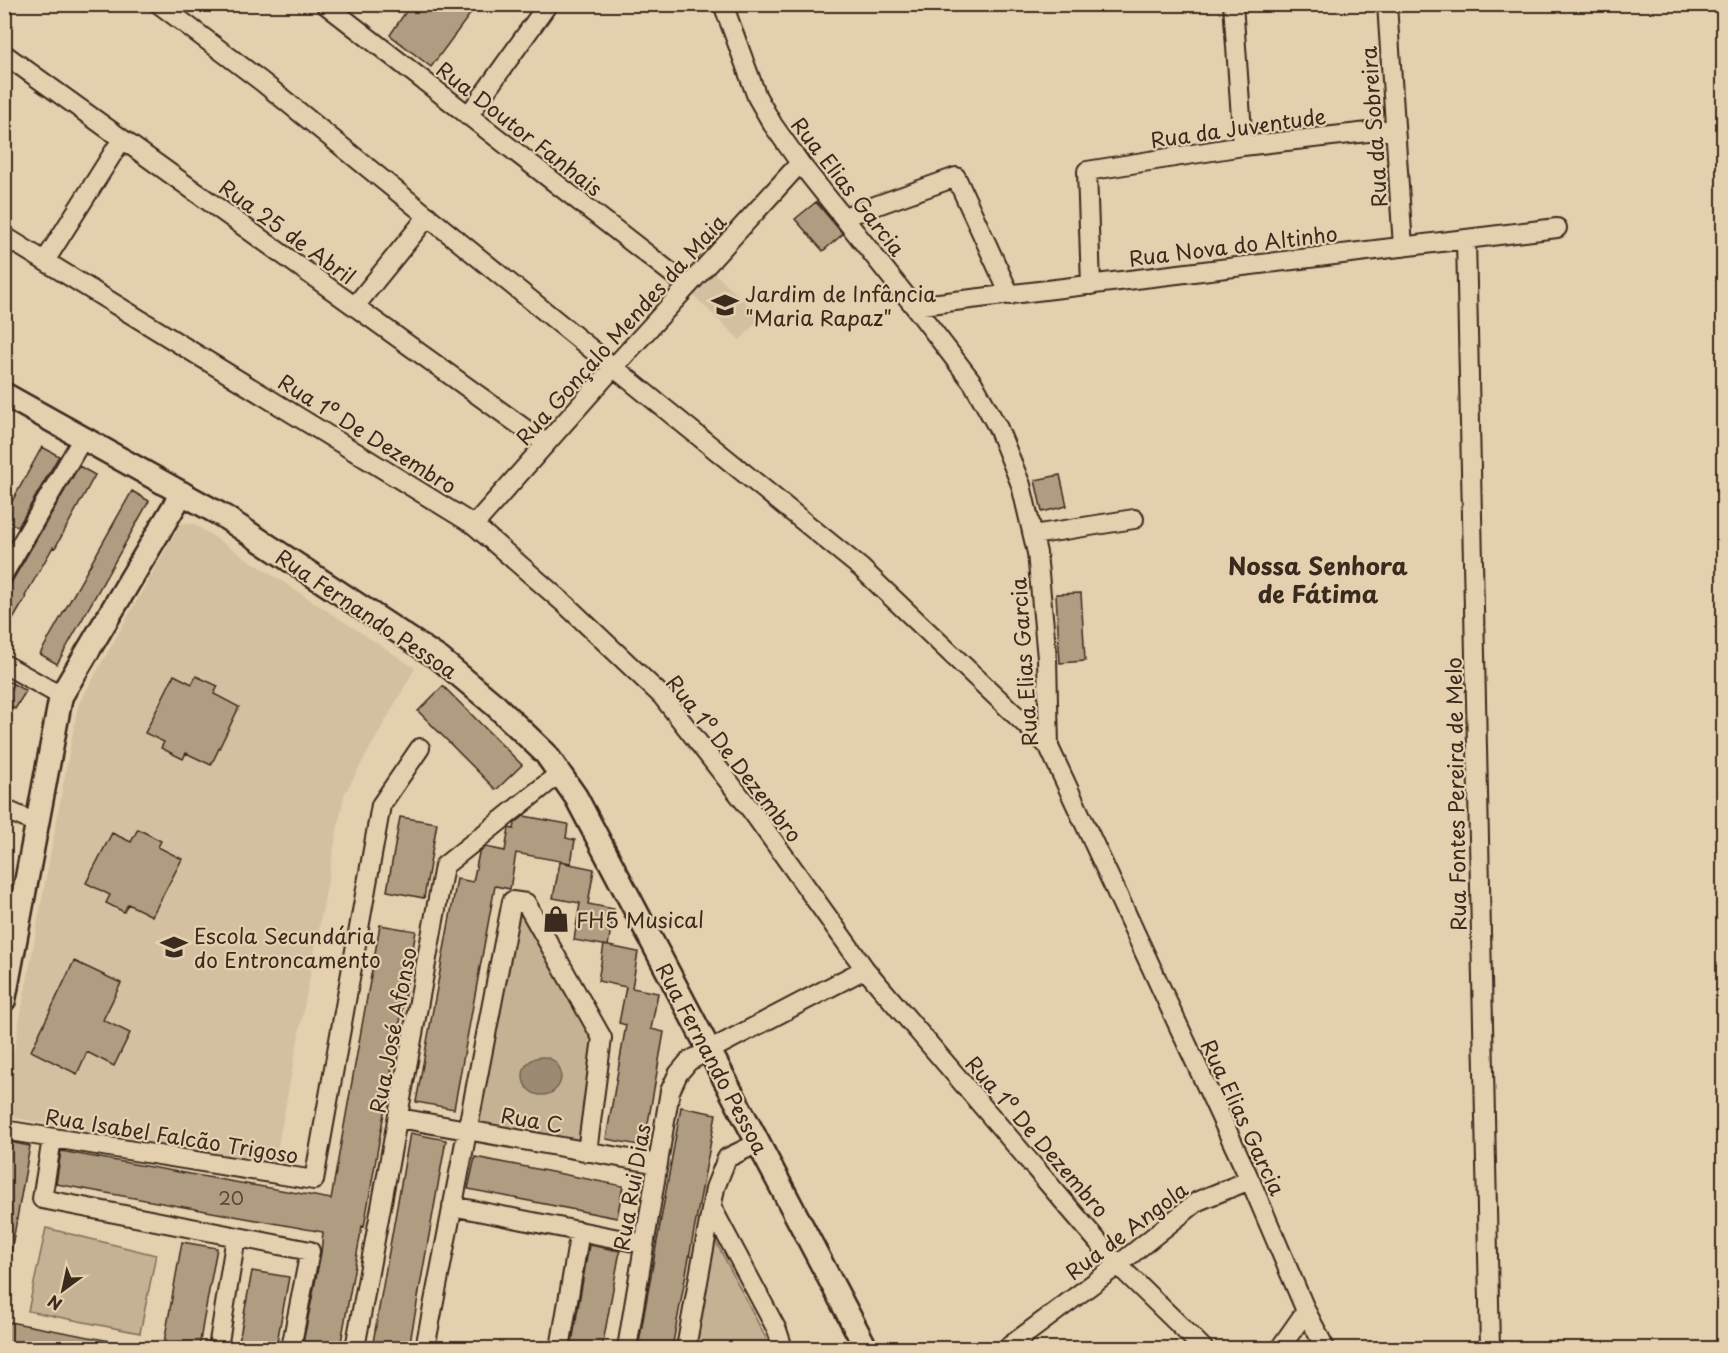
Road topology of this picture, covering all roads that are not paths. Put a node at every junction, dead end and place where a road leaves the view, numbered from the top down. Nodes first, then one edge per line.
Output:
1 (159, 4) edge
2 (325, 4) edge
3 (548, 4) edge
4 (723, 4) edge
5 (1233, 4) edge
6 (1387, 4) edge
7 (4, 54) edge
8 (468, 116) junction
9 (1395, 129) junction
10 (122, 139) junction
11 (1243, 146) junction
12 (800, 163) junction
13 (428, 216) junction
14 (844, 217) junction
15 (1557, 228) dead end
16 (4, 236) edge
17 (1466, 239) junction
18 (1403, 247) junction
19 (45, 261) junction
20 (1091, 285) junction
21 (688, 286) junction
22 (1010, 295) junction
23 (354, 306) junction
24 (914, 306) junction
25 (613, 368) junction
26 (4, 394) edge
27 (83, 438) junction
28 (546, 444) junction
29 (182, 493) junction
30 (1134, 519) dead end
31 (474, 525) junction
32 (1033, 535) junction
33 (4, 573) edge
34 (4, 664) edge
35 (62, 696) junction
36 (1049, 747) junction
37 (420, 748) dead end
38 (560, 773) junction
39 (4, 809) edge
40 (36, 824) junction
41 (865, 969) junction
42 (4, 1000) edge
43 (710, 1050) junction
44 (399, 1118) junction
45 (4, 1130) edge
46 (468, 1130) junction
47 (52, 1139) junction
48 (758, 1143) junction
49 (587, 1152) junction
50 (658, 1164) junction
51 (1250, 1180) junction
52 (452, 1206) junction
53 (712, 1208) junction
54 (580, 1231) junction
55 (236, 1237) junction
56 (644, 1244) junction
57 (1118, 1265) junction
58 (1306, 1311) junction
59 (218, 1348) edge
60 (291, 1348) edge
61 (355, 1348) edge
62 (425, 1348) edge
63 (560, 1348) edge
64 (627, 1348) edge
65 (686, 1348) edge
66 (783, 1348) edge
67 (866, 1348) edge
68 (1007, 1348) edge
69 (1203, 1348) edge
70 (1280, 1348) edge
71 (1324, 1348) edge
72 (1490, 1348) edge

1 - 13 street
2 - 8 street, Rua Doutor Fanhais
3 - 8 street
4 - 12 street, Rua Elias Garcia
5 - 11 street
6 - 9 street, Rua da Sobreira
7 - 10 street, Rua 25 de Abril
8 - 21 street, Rua Doutor Fanhais
9 - 11 street, Rua da Juventude
9 - 18 street, Rua da Sobreira
10 - 19 street
10 - 23 street, Rua 25 de Abril
11 - 20 street, Rua da Juventude
12 - 14 street, Rua Elias Garcia
12 - 21 street, Rua Gonçalo Mendes da Maia
13 - 23 street
13 - 25 street
14 - 22 street
14 - 24 street, Rua Elias Garcia
15 - 17 street, Rua Nova do Altinho
16 - 19 street, Rua 1º De Dezembro
17 - 18 street, Rua Nova do Altinho
17 - 72 street, Rua Fontes Pereira de Melo
18 - 20 street, Rua Nova do Altinho
19 - 31 street, Rua 1º De Dezembro
20 - 22 street, Rua Nova do Altinho
21 - 25 street, Rua Gonçalo Mendes da Maia
22 - 24 street, Rua Nova do Altinho
23 - 28 street, Rua 25 de Abril
24 - 32 street, Rua Elias Garcia
25 - 28 street, Rua Gonçalo Mendes da Maia
25 - 36 street
26 - 27 street, Rua Fernando Pessoa
27 - 29 street, Rua Fernando Pessoa
27 - 33 street
28 - 31 street, Rua Gonçalo Mendes da Maia
29 - 35 street
29 - 38 street, Rua Fernando Pessoa
30 - 32 street
31 - 41 street, Rua 1º De Dezembro
32 - 36 street, Rua Elias Garcia
34 - 35 street
35 - 40 street
36 - 51 street, Rua Elias Garcia
37 - 47 street, Rua Isabel Falcão Trigoso
38 - 43 street, Rua Fernando Pessoa
38 - 44 street, Rua José Afonso
39 - 40 street
40 - 42 street
41 - 43 street, Rua Rui Dias
41 - 57 street, Rua 1º De Dezembro
43 - 48 street, Rua Fernando Pessoa
43 - 50 street, Rua Rui Dias
44 - 46 street, Rua C
44 - 61 street, Rua José Afonso
45 - 47 street, Rua Isabel Falcão Trigoso
46 - 49 street, Rua C
46 - 49 street
46 - 52 street
47 - 55 street
48 - 53 street
48 - 67 street, Rua Fernando Pessoa
49 - 50 street, Rua C
50 - 56 street, Rua Rui Dias
51 - 57 street, Rua de Angola
51 - 58 street, Rua Elias Garcia
52 - 54 street
52 - 62 street
53 - 65 street
53 - 66 street
54 - 56 street
54 - 63 street
55 - 59 street
55 - 60 street
56 - 64 street, Rua Rui Dias
57 - 68 street, Rua de Angola
57 - 69 street, Rua 1º De Dezembro
58 - 70 street
58 - 71 street, Rua Elias Garcia

